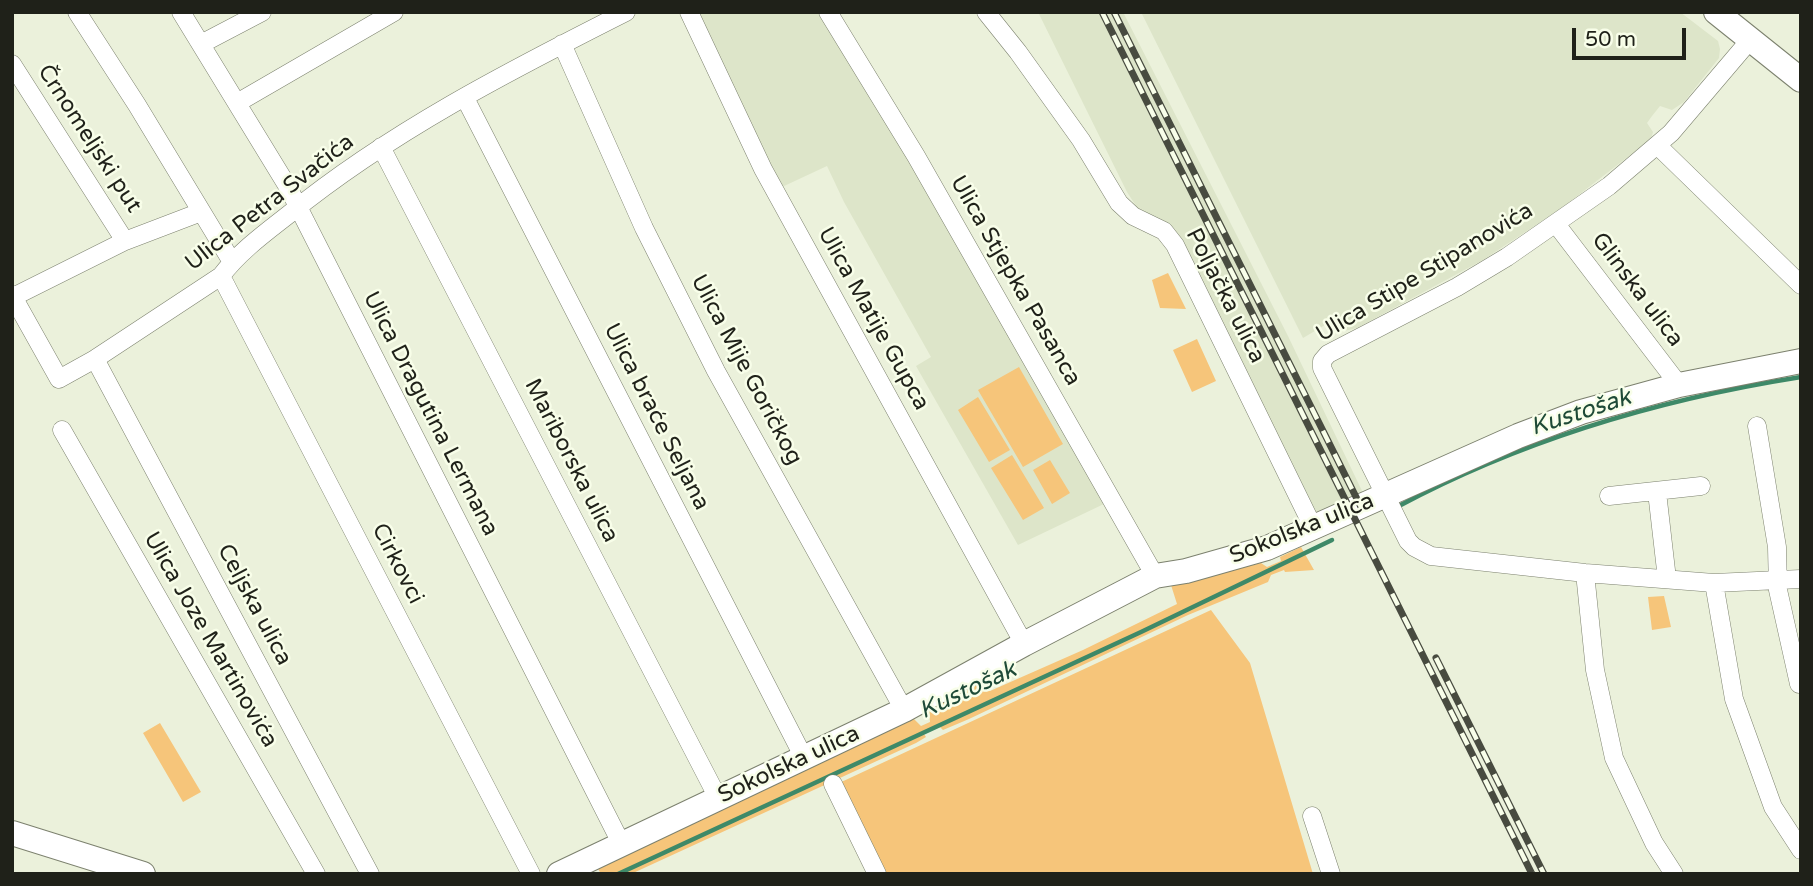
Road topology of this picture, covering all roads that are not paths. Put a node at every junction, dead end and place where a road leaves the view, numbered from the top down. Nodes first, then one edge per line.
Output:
1 (77, 12) edge
2 (181, 12) edge
3 (262, 12) edge
4 (394, 12) edge
5 (626, 12) edge
6 (689, 12) edge
7 (828, 12) edge
8 (986, 12) edge
9 (1716, 12) edge
10 (1750, 40) junction
11 (201, 44) junction
12 (562, 44) junction
13 (12, 64) edge
14 (1801, 80) edge
15 (465, 98) junction
16 (237, 103) junction
17 (1658, 146) junction
18 (381, 147) junction
19 (296, 208) junction
20 (201, 212) junction
21 (1556, 224) junction
22 (125, 241) junction
23 (227, 269) junction
24 (1801, 285) edge
25 (13, 296) edge
26 (95, 359) junction
27 (1801, 361) edge
28 (1679, 385) junction
29 (1757, 426) dead end
30 (62, 430) dead end
31 (1701, 486) dead end
32 (1657, 492) junction
33 (1609, 496) dead end
34 (1389, 504) junction
35 (1313, 527) junction
36 (1586, 573) junction
37 (1155, 576) junction
38 (1667, 579) junction
39 (1801, 579) edge
40 (1779, 581) junction
41 (1714, 583) junction
42 (1024, 644) junction
43 (1799, 684) edge
44 (904, 710) junction
45 (804, 758) junction
46 (833, 784) dead end
47 (718, 798) junction
48 (1312, 816) dead end
49 (12, 833) edge
50 (622, 845) junction
51 (1801, 850) edge
52 (144, 874) edge
53 (316, 874) edge
54 (370, 874) edge
55 (531, 874) edge
56 (559, 874) edge
57 (877, 874) edge
58 (1331, 874) edge
59 (1675, 874) edge

1 - 20 street, Cirkovci
2 - 11 street, Ulica Dragutina Lermana
3 - 11 street
4 - 16 street
5 - 12 street, Ulica Petra Svačića
6 - 42 street, Ulica Matije Gupca
7 - 37 street, Ulica Stjepka Pasanca
8 - 35 street, Poljačka ulica
9 - 10 street
10 - 14 street
10 - 17 street, Ulica Stipe Stipanovića
11 - 16 street, Ulica Dragutina Lermana
12 - 15 street, Ulica Petra Svačića
12 - 44 street, Ulica Mije Goričkog
13 - 22 street, Črnomeljski put
15 - 18 street, Ulica Petra Svačića
15 - 45 street, Ulica braće Seljana
16 - 19 street, Ulica Dragutina Lermana
17 - 21 street, Ulica Stipe Stipanovića
17 - 24 street
18 - 19 street, Ulica Petra Svačića
18 - 47 street, Mariborska ulica
19 - 23 street, Ulica Petra Svačića
19 - 50 street, Ulica Dragutina Lermana
20 - 22 street
20 - 23 street, Cirkovci
21 - 28 street, Glinska ulica
21 - 34 street, Ulica Stipe Stipanovića
22 - 25 street
23 - 26 street, Ulica Petra Svačića
23 - 55 street, Cirkovci
25 - 26 street, Ulica Petra Svačića
26 - 54 street, Celjska ulica
27 - 28 street, Sokolska ulica
28 - 34 street, Sokolska ulica
29 - 40 street
30 - 53 street, Ulica Joze Martinovića
31 - 32 street
32 - 33 street
32 - 38 street
34 - 35 street, Sokolska ulica
34 - 36 street
35 - 37 street, Sokolska ulica
36 - 38 street
36 - 59 street
37 - 42 street, Sokolska ulica
38 - 41 street
39 - 40 street
40 - 41 street
40 - 43 street
41 - 51 street
42 - 44 street, Sokolska ulica
44 - 45 street, Sokolska ulica
45 - 47 street, Sokolska ulica
46 - 57 street
47 - 50 street, Sokolska ulica
48 - 58 street
49 - 52 street
50 - 56 street, Sokolska ulica

